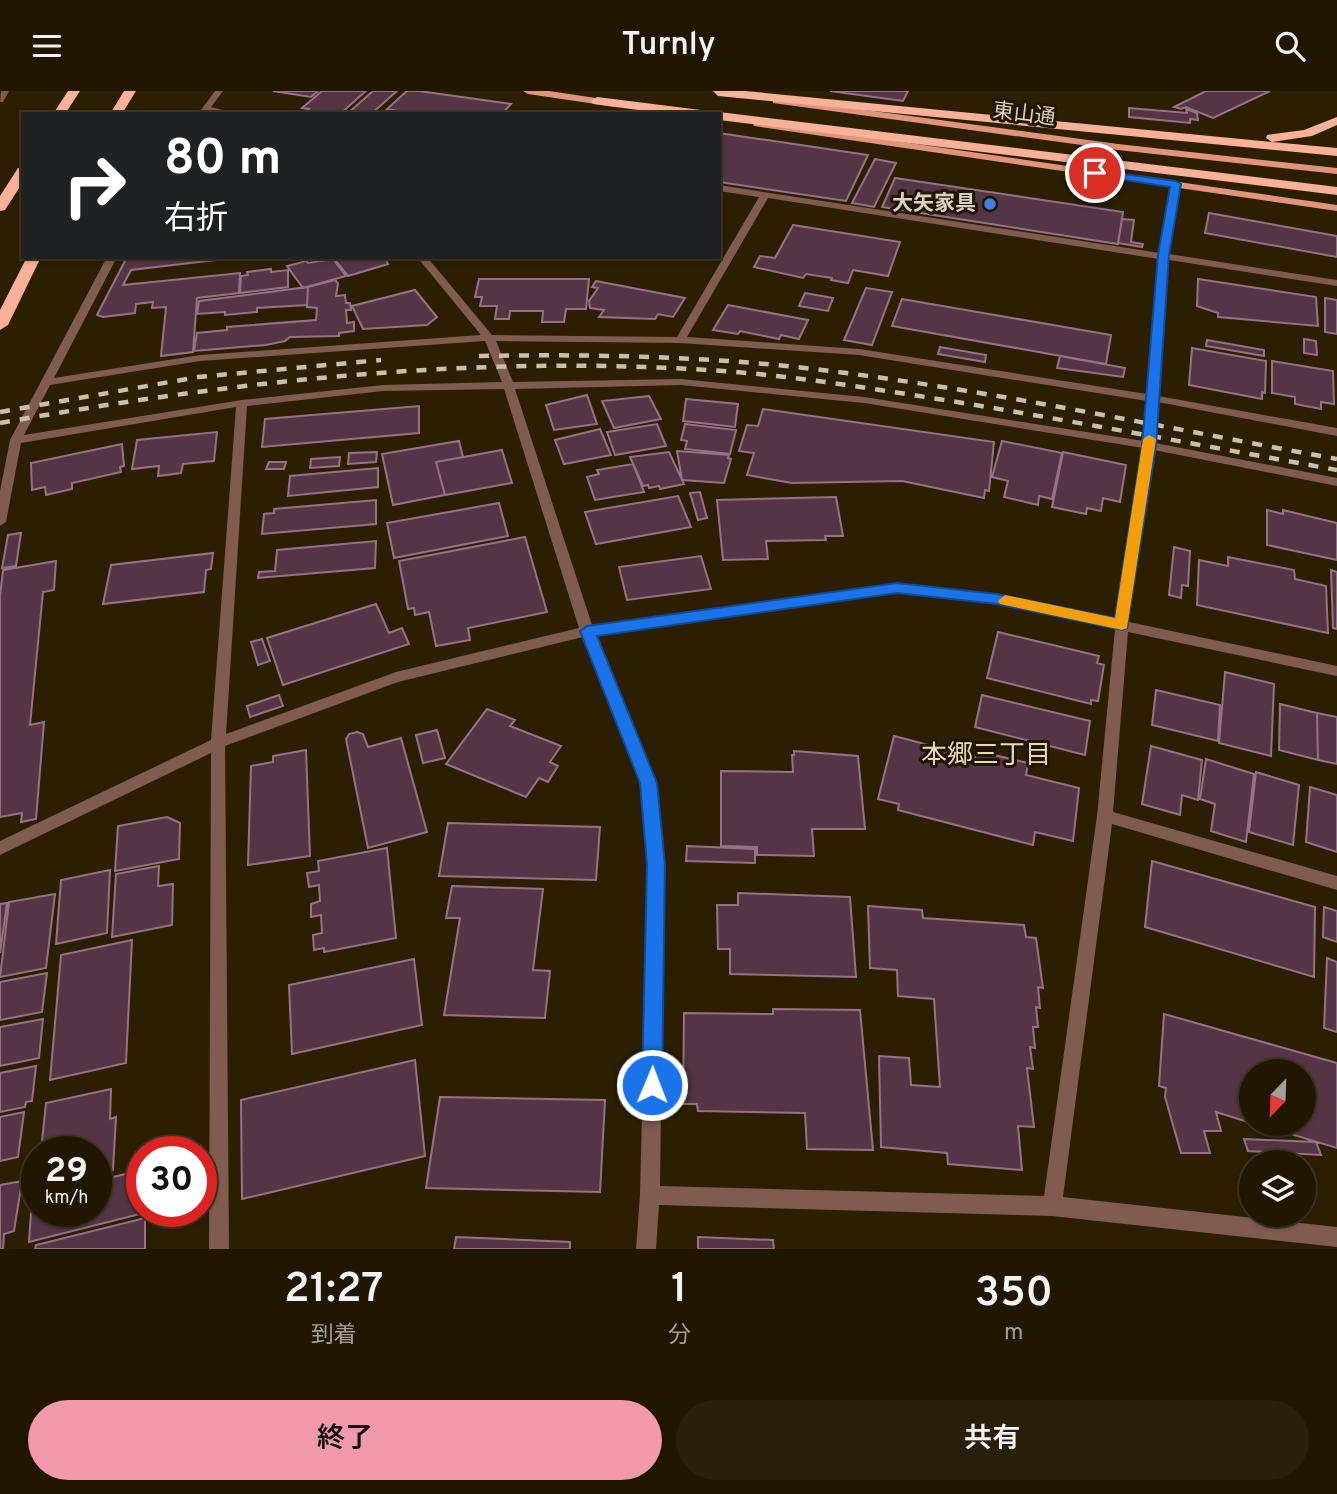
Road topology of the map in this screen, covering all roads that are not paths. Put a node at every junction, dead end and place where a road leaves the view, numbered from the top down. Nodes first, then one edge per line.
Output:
1 (5, 91) edge
2 (75, 91) edge
3 (130, 91) edge
4 (219, 91) edge
5 (528, 91) edge
6 (713, 92) edge
7 (0, 100) edge
8 (597, 101) junction
9 (203, 111) edge
10 (60, 112) edge
11 (117, 112) edge
12 (671, 112) edge
13 (685, 112) edge
14 (721, 117) edge
15 (721, 117) edge
16 (1337, 121) edge
17 (1176, 137) junction
18 (1337, 152) edge
19 (1337, 171) edge
20 (21, 174) edge
21 (1176, 184) junction
22 (721, 188) edge
23 (1337, 191) edge
24 (765, 195) junction
25 (0, 207) edge
26 (1337, 208) edge
27 (1164, 255) junction
28 (33, 259) edge
29 (111, 259) edge
30 (424, 259) edge
31 (1337, 283) edge
32 (0, 325) edge
33 (489, 338) junction
34 (680, 340) junction
35 (44, 383) junction
36 (508, 384) junction
37 (1152, 398) junction
38 (242, 403) junction
39 (1337, 432) edge
40 (16, 440) junction
41 (1149, 446) junction
42 (1337, 482) edge
43 (0, 522) edge
44 (1122, 625) junction
45 (587, 631) junction
46 (1337, 671) edge
47 (218, 743) junction
48 (1105, 816) junction
49 (0, 848) edge
50 (1337, 883) edge
51 (650, 1195) junction
52 (1052, 1206) junction
53 (1337, 1237) edge
54 (219, 1249) edge
55 (646, 1249) edge

1 - 7 street
2 - 10 highway
3 - 11 highway
4 - 9 street
5 - 8 main road
6 - 17 highway
6 - 19 main road, 東山通
8 - 12 main road
8 - 13 highway
14 - 21 main road, 東山通
15 - 23 highway
16 - 17 highway
17 - 18 highway
20 - 25 highway
21 - 26 main road, 東山通
21 - 27 street
22 - 24 street
24 - 27 street
24 - 34 street
27 - 31 street
27 - 37 street
28 - 32 highway
29 - 35 street
30 - 33 street
33 - 34 street
33 - 35 street
33 - 36 street
34 - 37 street
35 - 40 street
36 - 38 street
36 - 41 street
36 - 45 street
37 - 39 street
37 - 41 street
38 - 40 street
38 - 47 street
40 - 43 street
41 - 42 street
41 - 44 street
44 - 45 street
44 - 46 street
44 - 48 street
45 - 47 street
45 - 51 street
47 - 49 street
47 - 54 street
48 - 50 street
48 - 52 street
51 - 52 street
51 - 55 street
52 - 53 street

